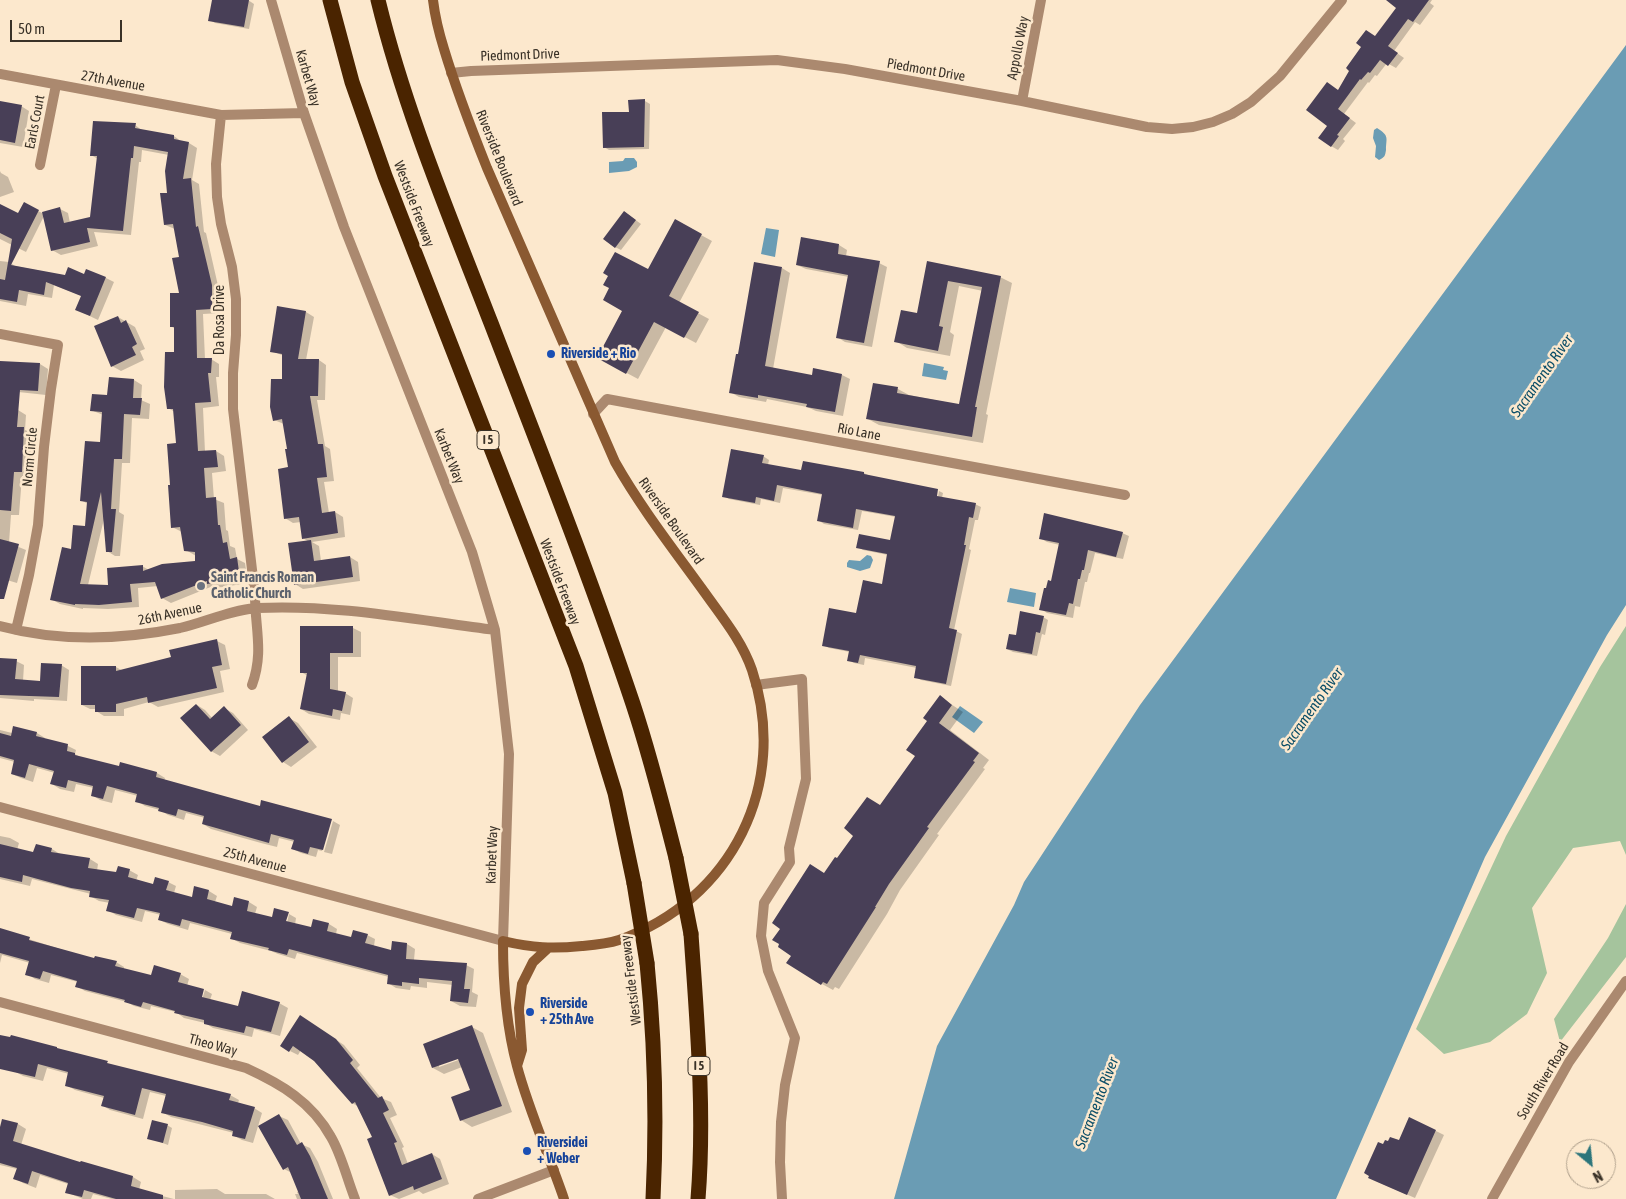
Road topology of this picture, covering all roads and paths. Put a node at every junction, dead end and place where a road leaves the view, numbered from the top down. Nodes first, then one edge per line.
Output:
1 (271, 0) edge
2 (330, 0) edge
3 (378, 0) edge
4 (433, 0) edge
5 (1042, 0) edge
6 (1342, 0) edge
7 (451, 73) junction
8 (0, 74) edge
9 (56, 85) junction
10 (1022, 101) junction
11 (304, 113) junction
12 (221, 115) junction
13 (40, 165) dead end
14 (0, 334) edge
15 (593, 414) junction
16 (1126, 495) dead end
17 (255, 608) junction
18 (0, 626) edge
19 (16, 630) junction
20 (495, 630) junction
21 (756, 684) junction
22 (252, 685) dead end
23 (0, 807) edge
24 (503, 941) junction
25 (547, 949) junction
26 (1626, 981) edge
27 (0, 1002) edge
28 (517, 1067) junction
29 (554, 1170) junction
30 (355, 1199) edge
31 (478, 1199) edge
32 (564, 1199) edge
33 (653, 1199) edge
34 (698, 1199) edge
35 (782, 1199) edge
36 (1492, 1199) edge

1 - 11 street, Karbet Way
2 - 33 highway, Westside Freeway / I 5, bridge
3 - 34 highway, Westside Freeway / I 5, bridge
4 - 7 street, Riverside Boulevard
5 - 10 street, Appollo Way
6 - 10 street, Piedmont Drive
7 - 10 street, Piedmont Drive
7 - 15 street, Riverside Boulevard
8 - 9 street, 27th Avenue
9 - 12 street, 27th Avenue
9 - 13 street, Earls Court
11 - 12 street
11 - 20 street, Karbet Way
12 - 17 street, Da Rosa Drive
14 - 19 street, Norm Circle
15 - 16 street, Rio Lane
15 - 21 street, Riverside Boulevard
17 - 19 street, 26th Avenue
17 - 20 street, 26th Avenue
17 - 22 street, Da Rosa Drive
18 - 19 street, 26th Avenue
20 - 24 street, Karbet Way
21 - 25 street, Riverside Boulevard
21 - 35 street
23 - 24 street, 25th Avenue
24 - 25 street, Riverside Boulevard
24 - 28 street
25 - 28 street
26 - 36 street, South River Road
27 - 30 street, Theo Way
28 - 29 street
29 - 31 street
29 - 32 street

